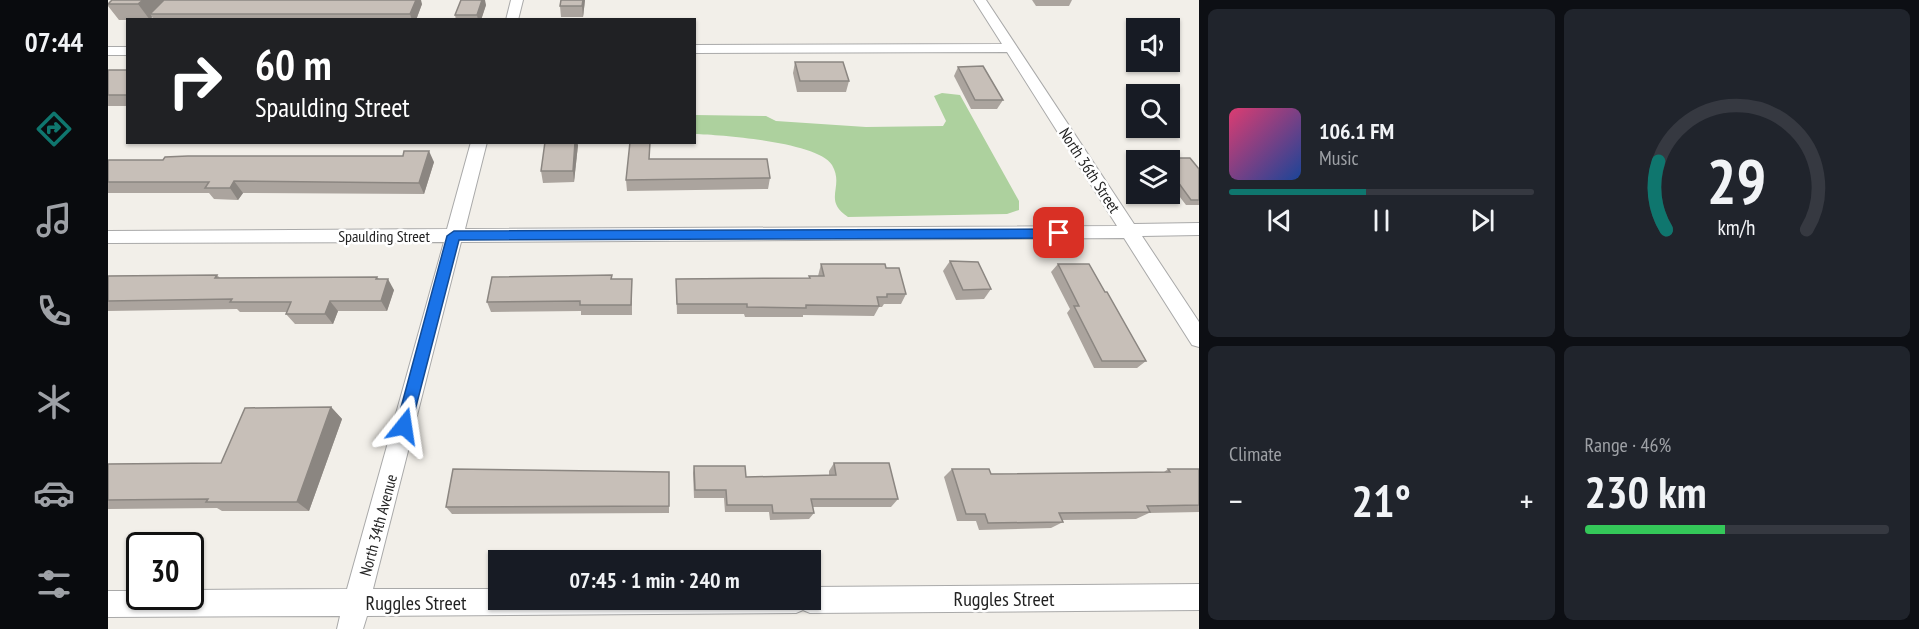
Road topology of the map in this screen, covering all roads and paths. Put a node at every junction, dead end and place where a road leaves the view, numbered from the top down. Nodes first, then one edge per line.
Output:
1 (517, 0) edge
2 (980, 0) edge
3 (512, 18) edge
4 (1011, 48) junction
5 (696, 49) edge
6 (108, 51) edge
7 (126, 51) edge
8 (478, 144) edge
9 (1199, 229) edge
10 (1129, 231) junction
11 (454, 236) junction
12 (108, 237) edge
13 (1199, 339) edge
14 (1199, 597) edge
15 (821, 600) edge
16 (488, 602) edge
17 (357, 603) junction
18 (108, 604) edge
19 (350, 629) edge

1 - 3 street
2 - 4 street, North 36th Street
4 - 5 street
4 - 10 street, North 36th Street
6 - 7 street
8 - 11 street, North 34th Avenue
9 - 10 street, Spaulding Street
10 - 11 street, Spaulding Street
10 - 13 street, North 36th Street
11 - 12 street, Spaulding Street
11 - 17 street, North 34th Avenue
14 - 15 street, Ruggles Street
16 - 17 street, Ruggles Street
17 - 18 street, Ruggles Street
17 - 19 street, North 34th Avenue

